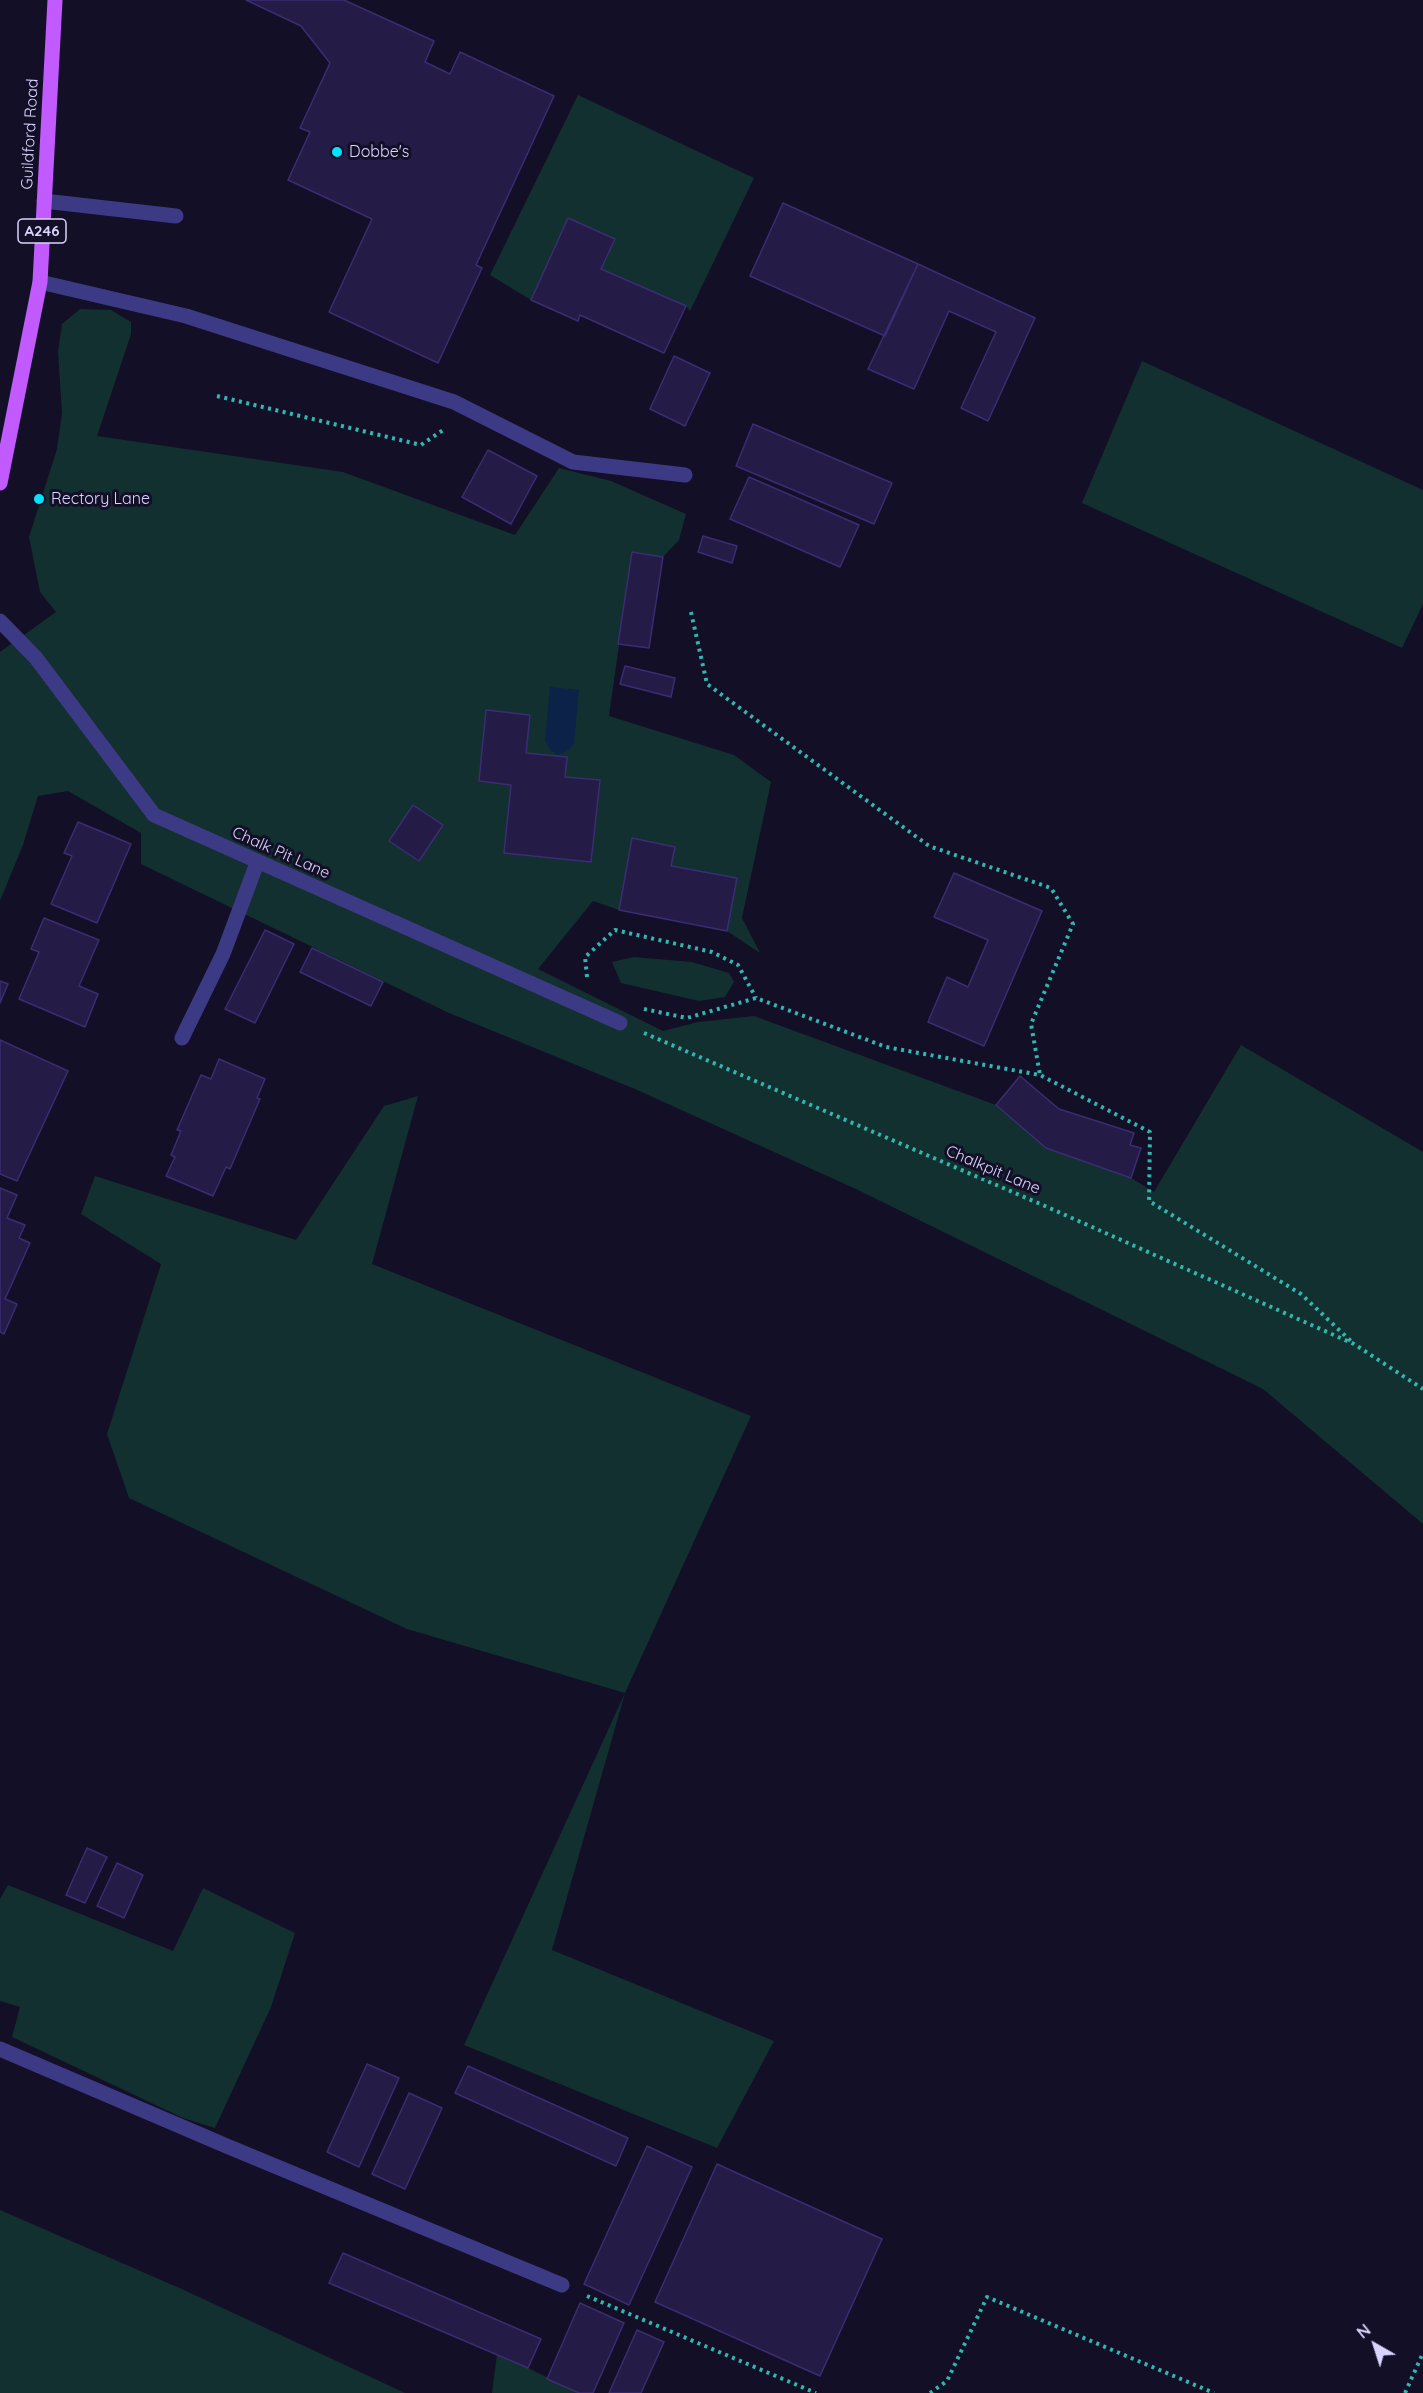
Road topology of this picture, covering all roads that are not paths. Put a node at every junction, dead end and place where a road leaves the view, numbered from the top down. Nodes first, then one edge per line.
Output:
1 (55, 0) edge
2 (44, 201) junction
3 (176, 216) dead end
4 (40, 282) junction
5 (3, 459) edge
6 (685, 475) dead end
7 (0, 483) edge
8 (0, 621) edge
9 (257, 863) junction
10 (620, 1023) road end
11 (182, 1038) dead end
12 (0, 2049) edge
13 (562, 2286) road end

1 - 2 main road, Guildford Road / A246
2 - 3 lane
2 - 4 main road, Guildford Road / A246
4 - 5 main road, Guildford Road / A246
4 - 6 lane
5 - 7 main road, Guildford Road / A246
8 - 9 lane, Chalk Pit Lane
9 - 10 lane, Chalk Pit Lane
9 - 11 lane
12 - 13 lane

